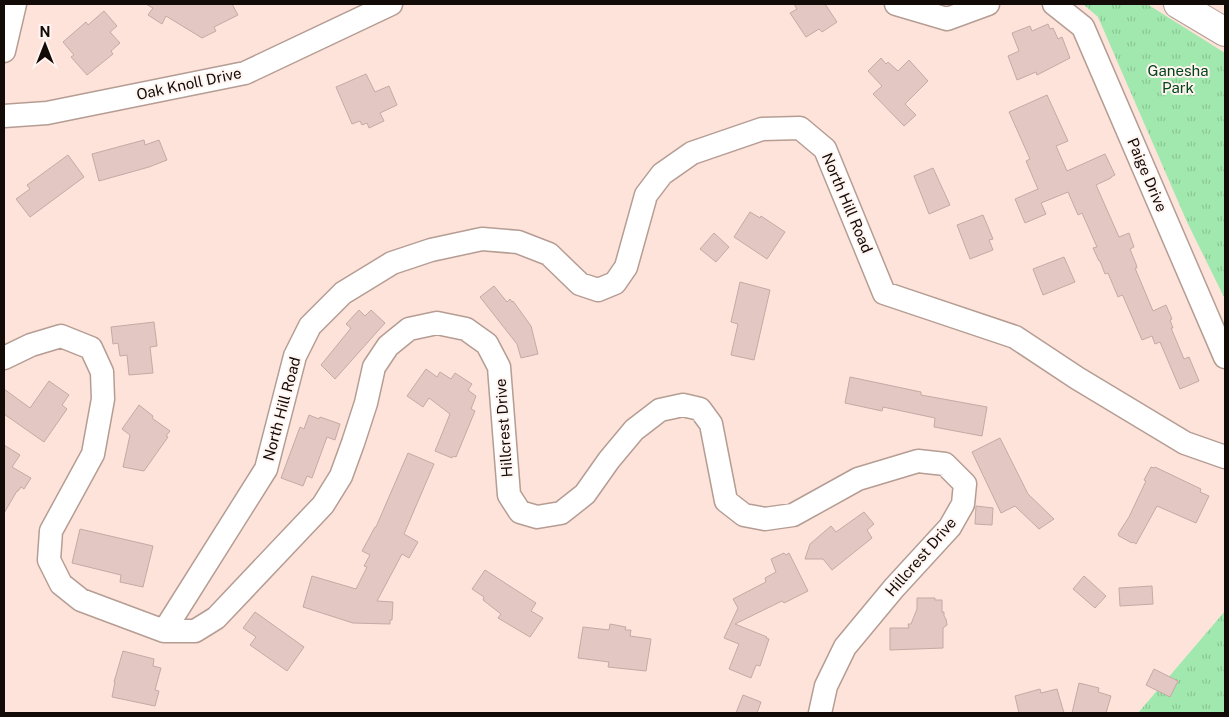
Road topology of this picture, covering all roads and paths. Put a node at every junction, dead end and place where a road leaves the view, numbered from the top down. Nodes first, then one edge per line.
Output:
1 (15, 4) edge
2 (391, 4) edge
3 (896, 4) edge
4 (988, 4) edge
5 (1054, 4) edge
6 (1178, 4) edge
7 (1225, 32) edge
8 (4, 51) edge
9 (4, 116) edge
10 (1225, 357) edge
11 (4, 358) edge
12 (1225, 457) edge
13 (164, 631) junction
14 (820, 713) edge

1 - 8 street
2 - 9 street, Oak Knoll Drive
3 - 4 street
5 - 10 street, Paige Drive
6 - 7 main road
11 - 13 street, Hillcrest Drive
12 - 13 street, North Hill Road
13 - 14 street, Hillcrest Drive

